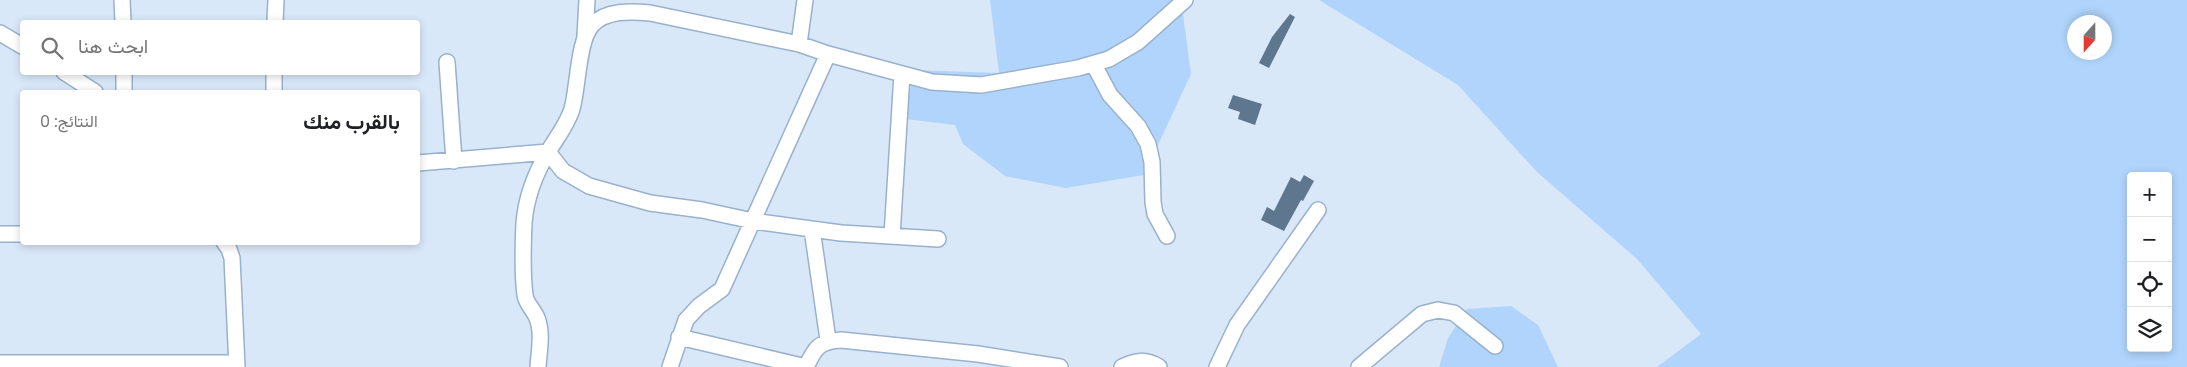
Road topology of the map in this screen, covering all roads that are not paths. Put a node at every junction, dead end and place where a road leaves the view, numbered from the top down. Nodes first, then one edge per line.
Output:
1 (122, 0) edge
2 (276, 0) edge
3 (587, 0) edge
4 (805, 0) edge
5 (1185, 0) edge
6 (122, 20) edge
7 (275, 20) edge
8 (0, 33) edge
9 (584, 37) junction
10 (799, 44) junction
11 (20, 45) edge
12 (828, 54) junction
13 (448, 62) dead end
14 (1094, 64) junction
15 (902, 74) junction
16 (69, 75) edge
17 (124, 75) edge
18 (274, 75) edge
19 (92, 90) edge
20 (124, 90) edge
21 (274, 90) edge
22 (548, 152) junction
23 (454, 161) junction
24 (420, 163) edge
25 (1318, 210) dead end
26 (753, 221) junction
27 (812, 229) junction
28 (0, 234) edge
29 (20, 234) edge
30 (892, 236) junction
31 (1167, 236) dead end
32 (938, 239) dead end
33 (226, 245) edge
34 (679, 337) junction
35 (828, 340) junction
36 (1495, 346) dead end
37 (0, 363) edge
38 (102, 365) edge
39 (237, 365) edge
40 (538, 367) edge
41 (670, 367) edge
42 (806, 367) edge
43 (1060, 367) edge
44 (1122, 367) edge
45 (1159, 367) edge
46 (1217, 367) edge
47 (1359, 367) edge

1 - 6 street
2 - 7 street
3 - 9 street
4 - 10 street
5 - 14 street
8 - 11 street
9 - 10 street
9 - 22 street
10 - 12 street
12 - 15 street
12 - 26 street
13 - 23 street
14 - 15 street
14 - 31 street
15 - 30 street
16 - 19 street
17 - 20 street
18 - 21 street
22 - 23 street
22 - 26 street
22 - 40 street
23 - 24 street
25 - 46 street
26 - 27 street
26 - 34 street
27 - 30 street
27 - 35 street
28 - 29 street
30 - 32 street
33 - 39 street
34 - 41 street
34 - 42 street
35 - 42 street
35 - 43 street
36 - 47 street
37 - 38 street
38 - 39 street
44 - 45 street

